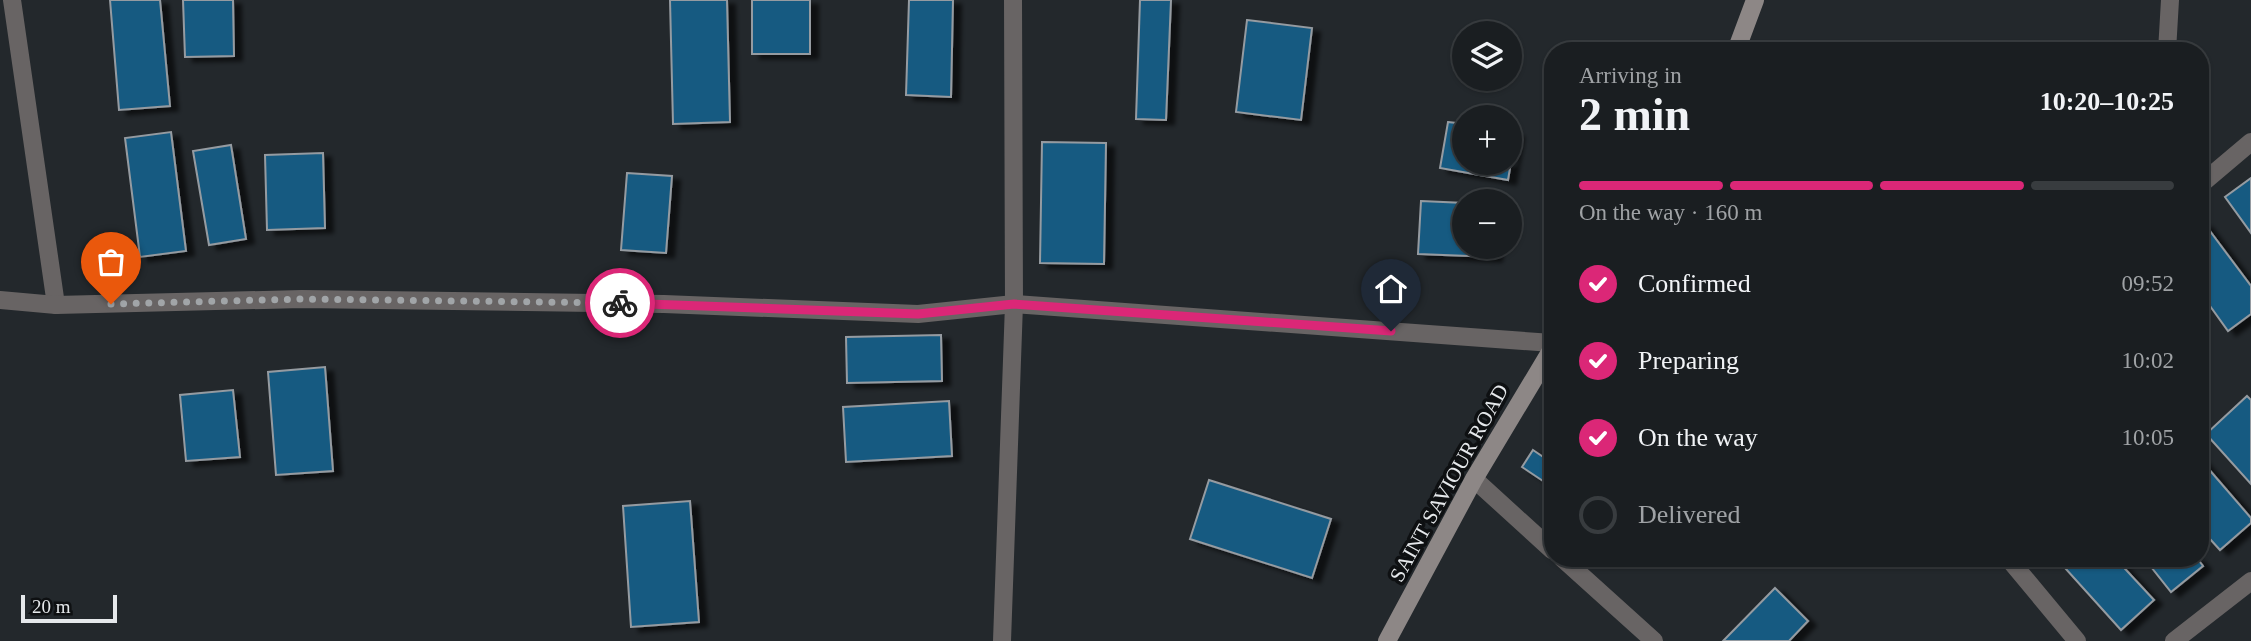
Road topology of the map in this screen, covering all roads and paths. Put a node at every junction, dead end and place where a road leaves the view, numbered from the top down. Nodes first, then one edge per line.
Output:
1 (12, 0) edge
2 (1013, 0) edge
3 (1755, 0) edge
4 (2170, 0) edge
5 (1740, 42) edge
6 (2168, 42) edge
7 (2251, 142) edge
8 (2209, 178) edge
9 (0, 300) edge
10 (1014, 304) junction
11 (56, 305) junction
12 (1544, 342) edge
13 (1544, 362) edge
14 (1474, 480) junction
15 (1544, 543) edge
16 (1572, 567) edge
17 (2015, 567) edge
18 (2251, 581) edge
19 (1002, 641) edge
20 (1387, 641) edge
21 (1654, 641) edge
22 (2077, 641) edge
23 (2174, 641) edge

1 - 11 street
2 - 10 street
3 - 5 street
4 - 6 street
7 - 8 street
9 - 11 street
10 - 11 street
10 - 12 street
10 - 19 street
13 - 14 street, SAINT SAVIOUR ROAD
14 - 15 street
14 - 20 street, SAINT SAVIOUR ROAD
16 - 21 street
17 - 22 street
18 - 23 street

